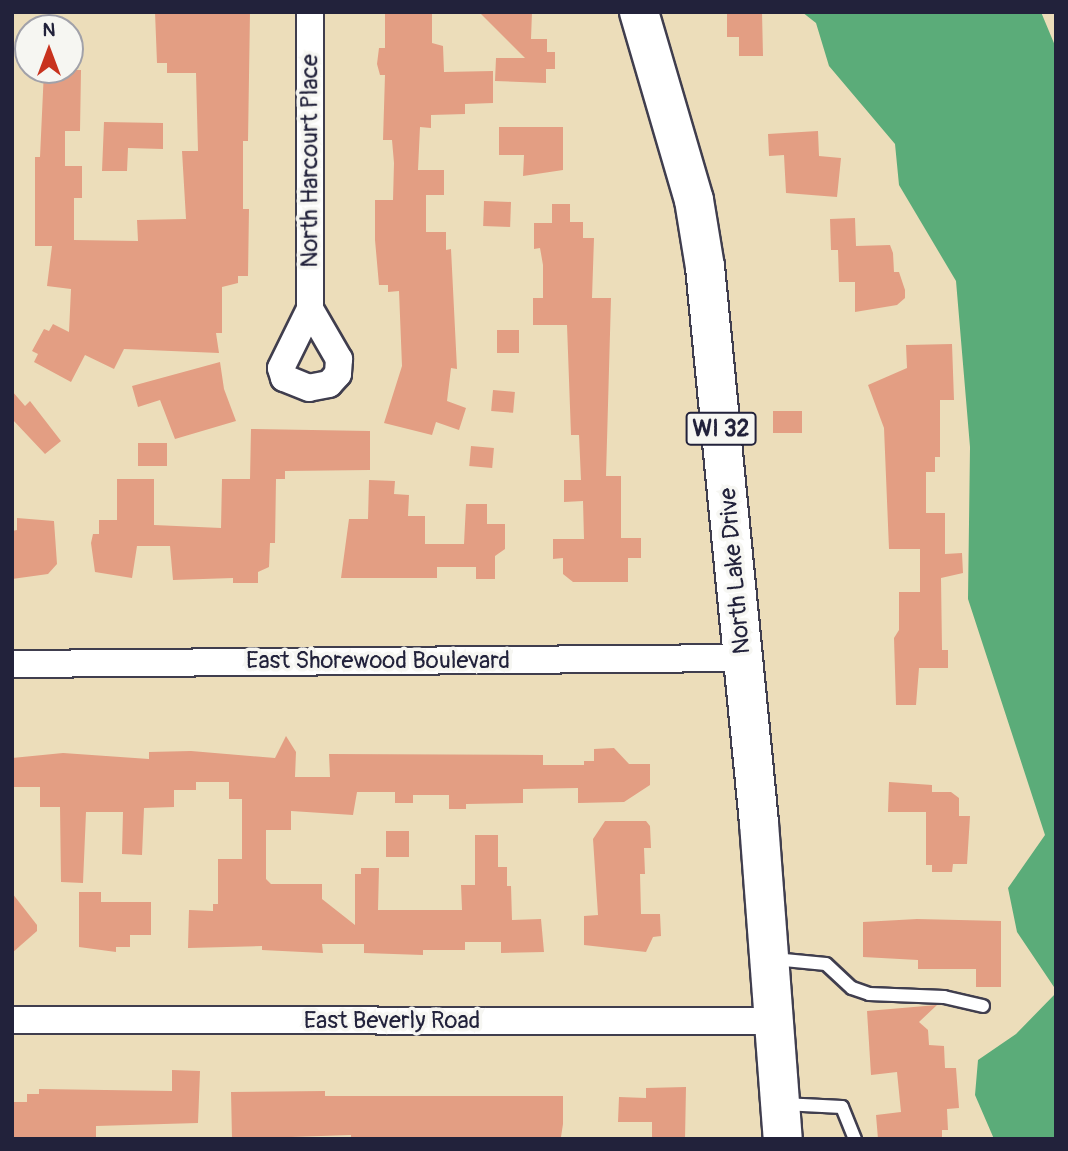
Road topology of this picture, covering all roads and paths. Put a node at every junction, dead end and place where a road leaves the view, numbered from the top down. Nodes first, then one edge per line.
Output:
1 (310, 12) edge
2 (639, 12) edge
3 (310, 309) dead end
4 (743, 658) junction
5 (12, 664) edge
6 (767, 959) junction
7 (983, 1006) dead end
8 (12, 1020) edge
9 (772, 1021) junction
10 (781, 1122) edge
11 (855, 1139) edge

1 - 3 street, North Harcourt Place
2 - 4 main road, North Lake Drive / WI 32
4 - 5 street, East Shorewood Boulevard
4 - 6 main road, North Lake Drive / WI 32
6 - 7 lane
6 - 9 main road, North Lake Drive / WI 32
8 - 9 street, East Beverly Road
9 - 10 main road, North Lake Drive / WI 32
10 - 11 lane

